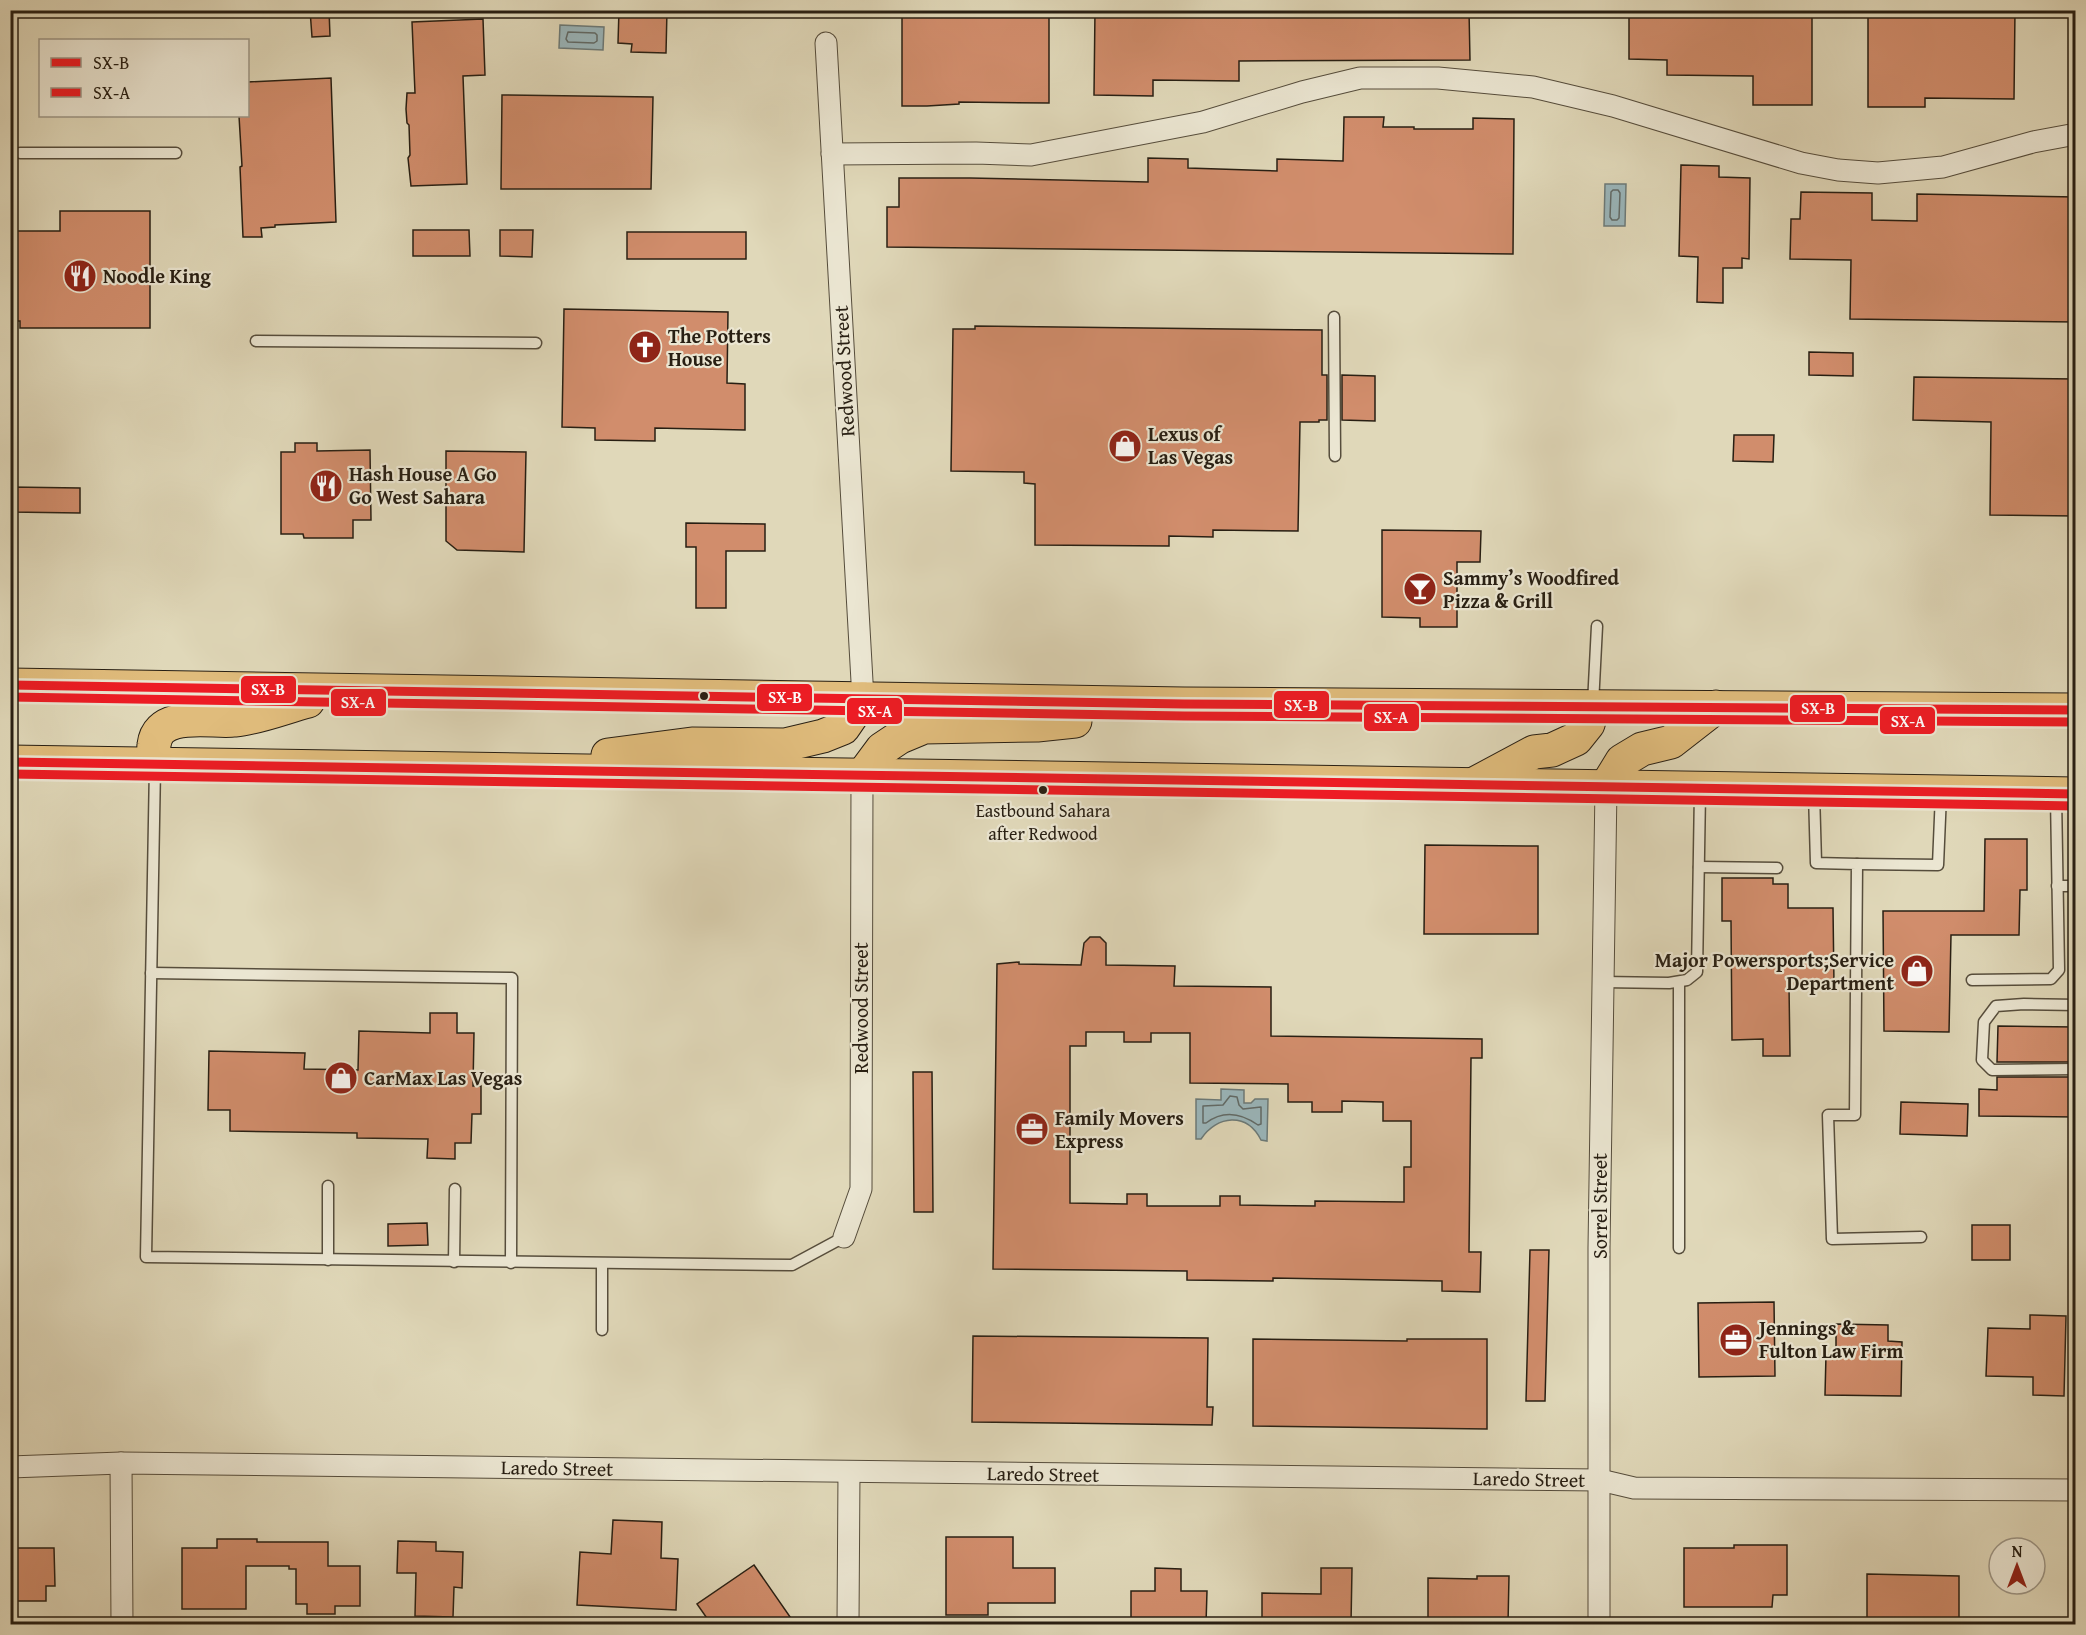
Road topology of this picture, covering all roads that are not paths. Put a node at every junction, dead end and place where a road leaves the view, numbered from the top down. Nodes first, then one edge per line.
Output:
1 (826, 43) dead end
2 (2076, 134) edge
3 (20, 153) dead end
4 (176, 153) dead end
5 (832, 154) junction
6 (1334, 317) dead end
7 (256, 341) dead end
8 (536, 343) dead end
9 (1335, 456) dead end
10 (1598, 626) dead end
11 (10, 685) edge
12 (344, 691) junction
13 (863, 699) junction
14 (1119, 703) junction
15 (1593, 707) junction
16 (1716, 707) junction
17 (2076, 710) edge
18 (10, 762) edge
19 (155, 764) junction
20 (506, 770) junction
21 (862, 776) junction
22 (1472, 785) junction
23 (1606, 787) junction
24 (1700, 788) junction
25 (1814, 790) junction
26 (1941, 792) junction
27 (2066, 794) edge
28 (1857, 864) junction
29 (1699, 867) junction
30 (1778, 868) dead end
31 (2057, 886) junction
32 (2076, 886) edge
33 (151, 973) junction
34 (1972, 980) dead end
35 (1602, 982) junction
36 (1679, 982) junction
37 (2076, 1005) edge
38 (2076, 1069) edge
39 (328, 1186) dead end
40 (455, 1189) dead end
41 (1921, 1237) dead end
42 (844, 1238) joint
43 (1679, 1248) dead end
44 (328, 1260) junction
45 (454, 1262) junction
46 (511, 1263) junction
47 (602, 1264) junction
48 (602, 1330) dead end
49 (121, 1463) junction
50 (10, 1467) edge
51 (849, 1472) junction
52 (1600, 1480) junction
53 (2076, 1490) edge
54 (122, 1624) edge
55 (848, 1624) edge
56 (1599, 1624) edge

1 - 5 street, Redwood Street
2 - 5 street
3 - 4 lane
5 - 13 street, Redwood Street
6 - 9 lane
7 - 8 lane
10 - 15 lane
11 - 12 main road
12 - 13 main road
12 - 19 main road
13 - 14 main road
13 - 20 main road
14 - 15 main road
14 - 21 main road
15 - 16 main road
15 - 22 main road
16 - 17 main road
16 - 23 main road
18 - 19 main road
19 - 20 main road
19 - 33 lane
20 - 21 main road
21 - 22 main road
21 - 42 street, Redwood Street
22 - 23 main road
23 - 24 main road
23 - 35 street, Sorrel Street
24 - 25 main road
24 - 29 lane
25 - 26 main road
25 - 28 lane
26 - 27 main road
26 - 28 lane
27 - 31 lane
28 - 41 lane
29 - 30 lane
29 - 36 lane
31 - 32 lane
31 - 34 lane
33 - 44 lane
33 - 46 lane
35 - 36 lane
35 - 52 street, Sorrel Street
36 - 43 lane
37 - 38 lane
39 - 44 lane
40 - 45 lane
42 - 47 lane
44 - 45 lane
45 - 46 lane
46 - 47 lane
47 - 48 lane
49 - 50 street, Laredo Street
49 - 51 street, Laredo Street
49 - 54 street
51 - 52 street, Laredo Street
51 - 55 street
52 - 53 street, Laredo Street
52 - 56 street, Sorrel Street

